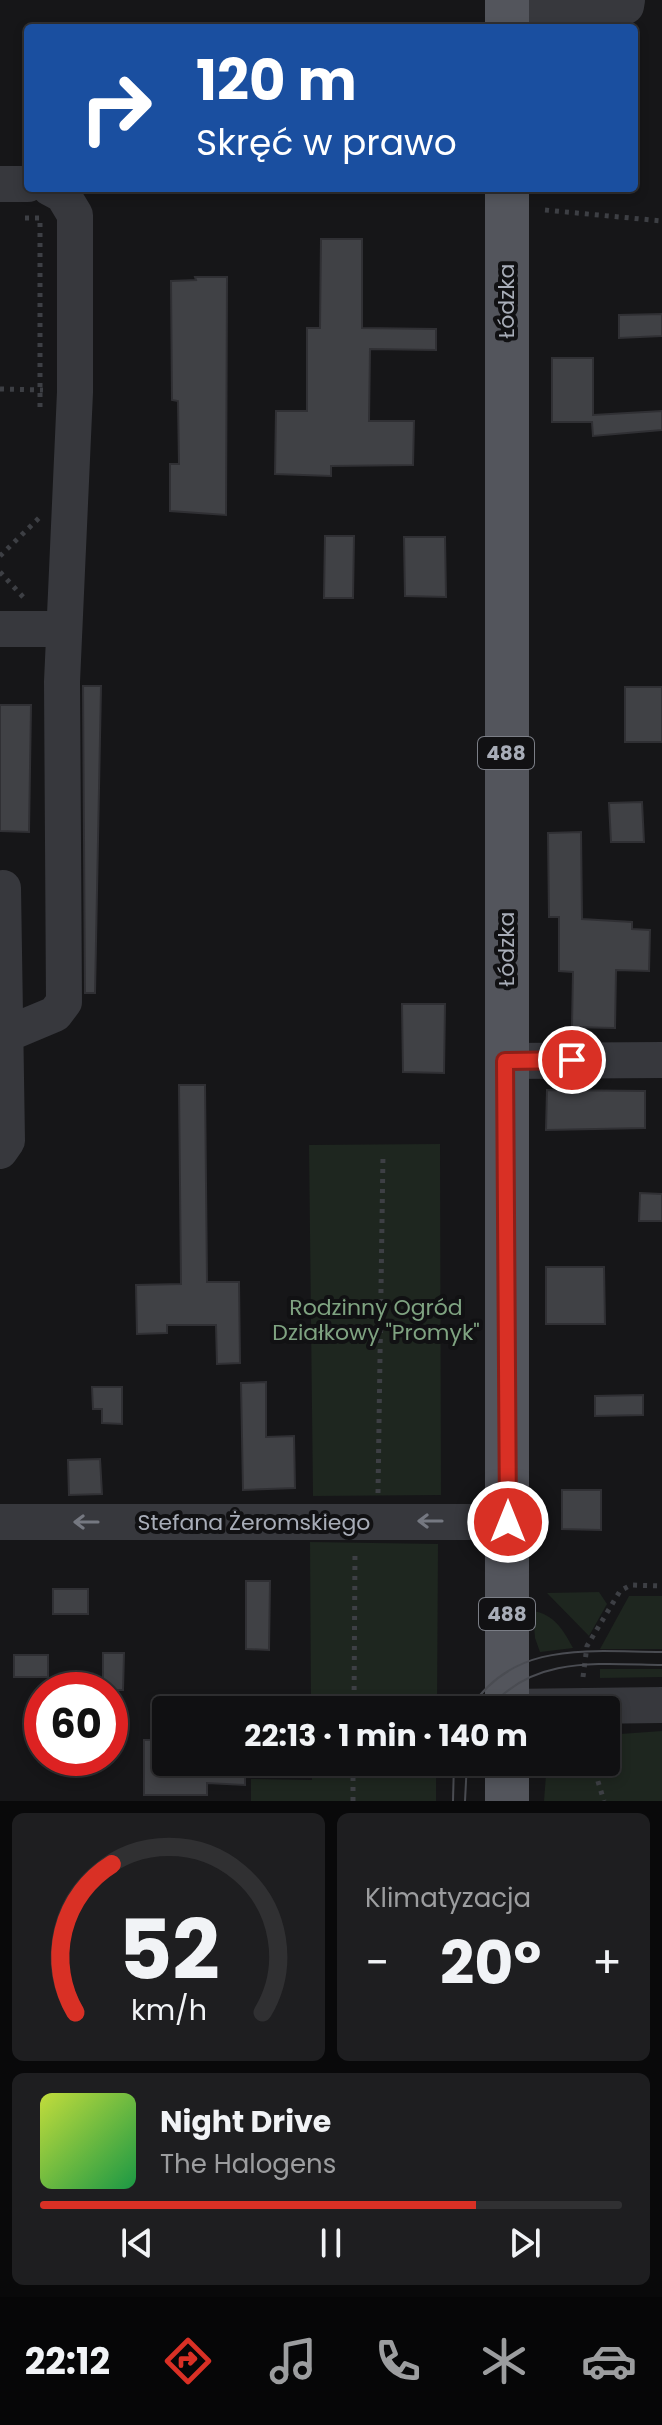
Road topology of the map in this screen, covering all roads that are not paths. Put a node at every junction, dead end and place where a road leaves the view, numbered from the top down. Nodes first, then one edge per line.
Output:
1 (627, 0) edge
2 (507, 12) edge
3 (0, 184) edge
4 (24, 184) edge
5 (57, 192) edge
6 (507, 192) edge
7 (0, 629) edge
8 (64, 629) junction
9 (2, 900) edge
10 (3, 1035) edge
11 (662, 1060) edge
12 (505, 1061) junction
13 (0, 1151) edge
14 (0, 1522) edge
15 (508, 1522) junction
16 (507, 1696) edge
17 (620, 1705) edge
18 (662, 1705) edge
19 (507, 1776) edge
20 (507, 1801) edge

1 - 2 street
3 - 4 street
5 - 8 street
6 - 12 main road, Łódzka / 488
7 - 8 street
8 - 10 street
9 - 10 street
10 - 13 street
11 - 12 street
12 - 15 main road, Łódzka / 488
15 -> 14 street, Stefana Żeromskiego
15 - 16 main road, Łódzka / 488
17 - 18 street
19 - 20 main road

